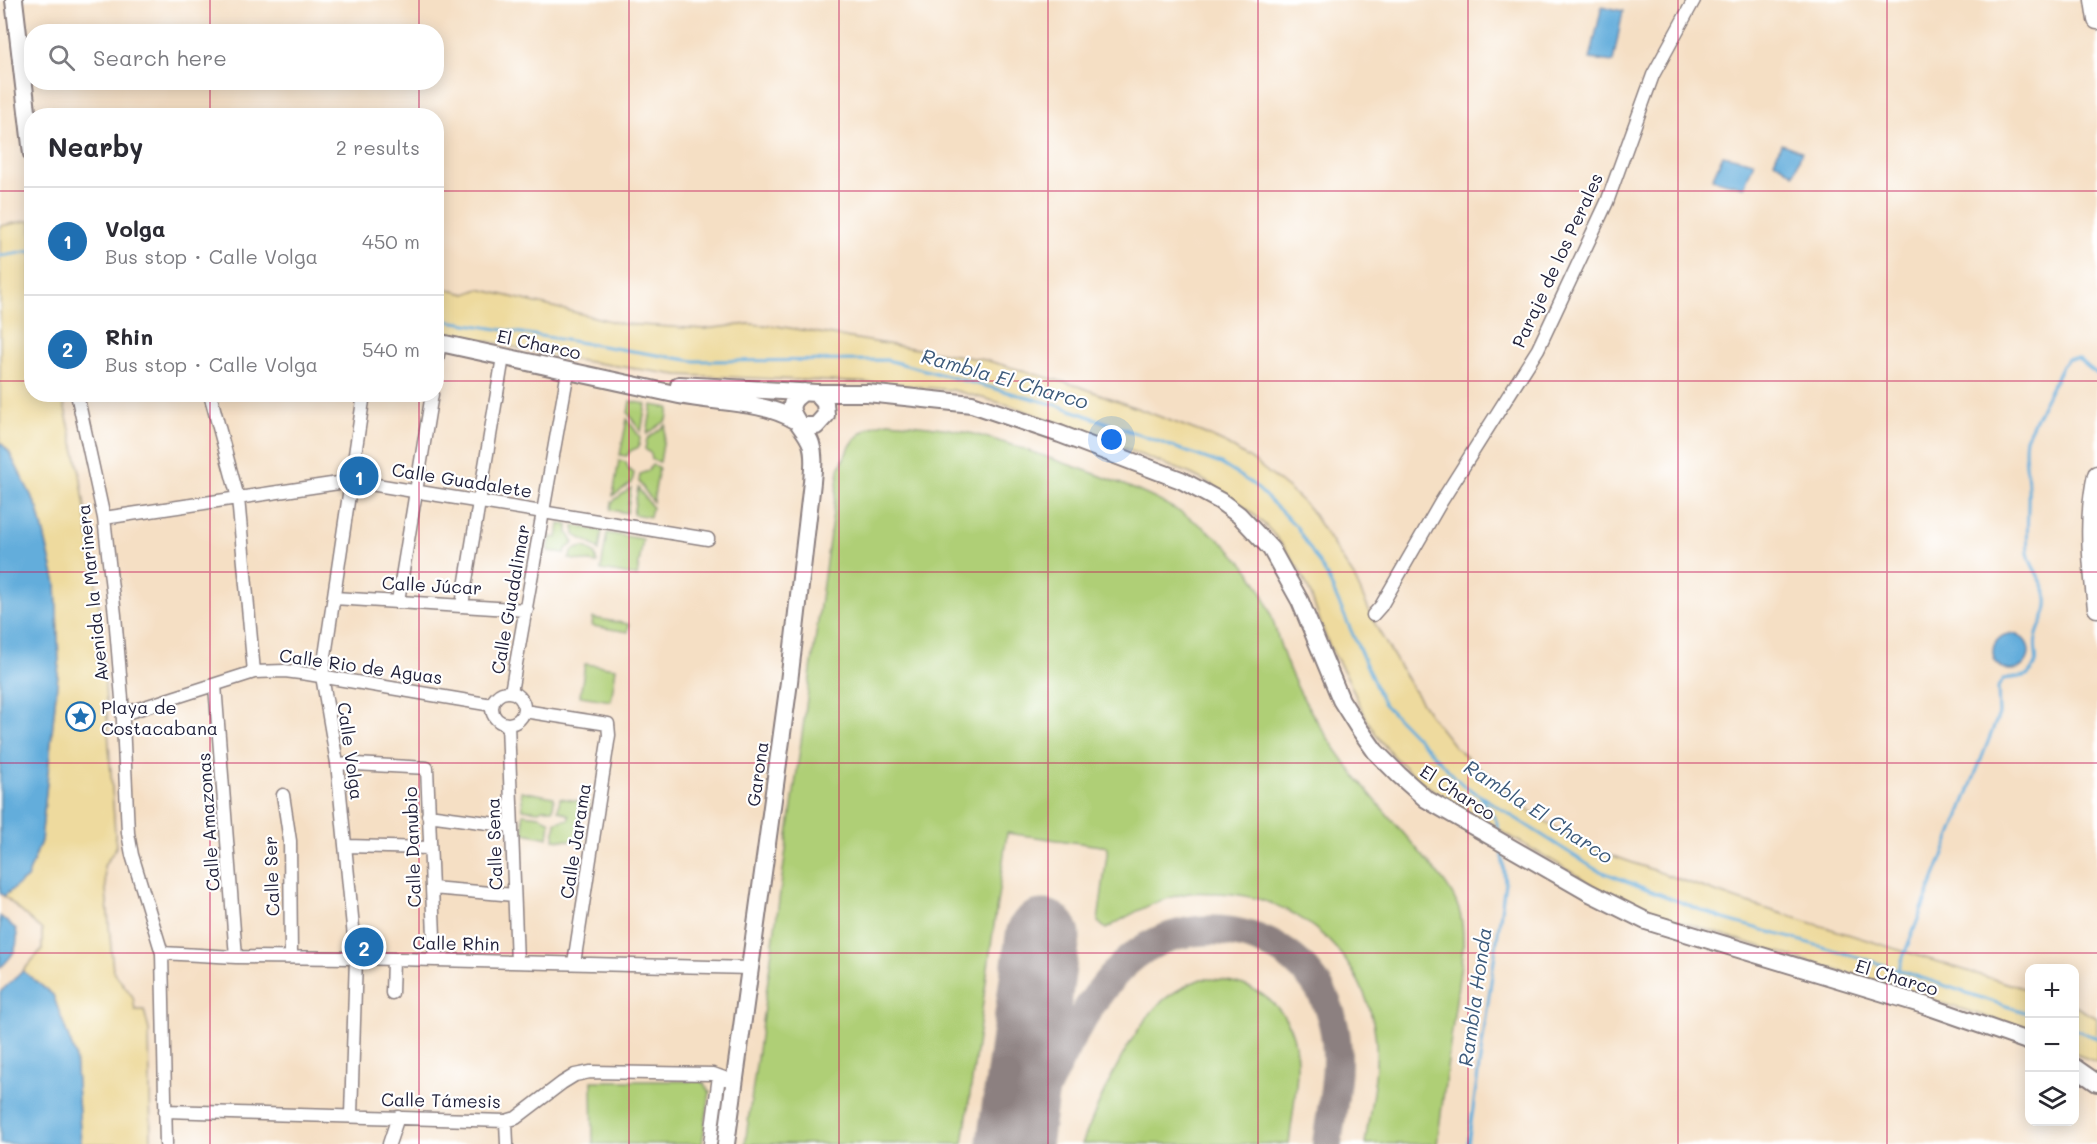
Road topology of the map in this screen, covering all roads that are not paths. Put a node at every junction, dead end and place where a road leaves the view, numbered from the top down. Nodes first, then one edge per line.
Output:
1 (14, 0) edge
2 (1694, 0) edge
3 (2094, 0) edge
4 (2097, 20) edge
5 (24, 86) edge
6 (25, 90) edge
7 (27, 108) edge
8 (444, 343) edge
9 (503, 357) junction
10 (568, 371) junction
11 (634, 384) junction
12 (810, 392) junction
13 (855, 393) junction
14 (79, 402) edge
15 (212, 402) edge
16 (363, 402) edge
17 (431, 402) edge
18 (826, 413) junction
19 (798, 423) junction
20 (813, 470) junction
21 (2097, 476) edge
22 (352, 481) junction
23 (417, 491) junction
24 (238, 498) junction
25 (479, 501) junction
26 (544, 511) junction
27 (104, 518) junction
28 (708, 539) dead end
29 (334, 598) junction
30 (399, 601) junction
31 (462, 604) junction
32 (2097, 608) edge
33 (527, 610) junction
34 (1373, 615) dead end
35 (254, 672) junction
36 (322, 676) junction
37 (215, 685) junction
38 (511, 692) junction
39 (492, 705) junction
40 (524, 711) junction
41 (123, 714) junction
42 (508, 724) junction
43 (337, 763) junction
44 (283, 795) dead end
45 (428, 815) junction
46 (511, 826) junction
47 (345, 846) junction
48 (430, 848) junction
49 (432, 888) junction
50 (514, 895) junction
51 (162, 953) junction
52 (236, 957) junction
53 (291, 957) junction
54 (356, 958) junction
55 (393, 960) junction
56 (435, 960) junction
57 (517, 962) junction
58 (574, 963) junction
59 (750, 968) junction
60 (392, 993) dead end
61 (2025, 1040) edge
62 (727, 1079) junction
63 (165, 1111) junction
64 (351, 1116) junction
65 (398, 1118) junction
66 (506, 1121) junction
67 (166, 1144) edge
68 (389, 1144) edge
69 (507, 1144) edge
70 (710, 1144) edge
71 (726, 1144) edge

1 - 5 main road
2 - 34 street, Paraje de los Perales
3 - 4 main road
6 - 7 main road
8 - 9 main road, El Charco
9 - 10 main road, El Charco
9 - 25 street
10 - 11 main road, El Charco
10 - 26 street, Calle Guadalimar
11 - 12 main road, El Charco
11 - 19 main road, El Charco
12 - 13 main road, El Charco
12 - 18 main road
12 - 19 main road
13 - 18 main road
13 - 61 main road, El Charco
14 - 27 street, Avenida la Marinera
15 - 24 street
16 - 22 street, Calle Volga
17 - 23 street
18 - 19 main road
18 - 20 main road
19 - 20 main road
20 - 59 main road, Garona
21 - 32 main road
22 - 23 street, Calle Guadalete
22 - 24 street, Calle Guadalete
22 - 29 street, Calle Volga
23 - 25 street, Calle Guadalete
23 - 30 street
24 - 27 street, Calle Guadalete
24 - 35 street
25 - 26 street, Calle Guadalete
25 - 31 street
26 - 28 street, Calle Guadalete
26 - 33 street, Calle Guadalimar
27 - 41 street, Avenida la Marinera
29 - 30 street, Calle Júcar
29 - 36 street, Calle Volga
30 - 31 street, Calle Júcar
31 - 33 street, Calle Júcar
33 - 38 street, Calle Guadalimar
35 - 36 street, Calle Rio de Aguas
35 - 37 street, Calle Rio de Aguas
36 - 39 street, Calle Rio de Aguas
36 - 43 street, Calle Volga
37 - 41 street, Calle Rio de Aguas
37 - 52 street, Calle Amazonas
38 - 39 street
38 - 40 street
39 - 42 street
40 - 42 street
40 - 58 street, Calle Jarama
41 - 51 street, Avenida la Marinera
42 - 46 street, Calle Sena
43 - 45 street, Calle Danubio
43 - 47 street, Calle Volga
44 - 53 street, Calle Ser
45 - 46 street
45 - 48 street, Calle Danubio
46 - 50 street, Calle Sena
47 - 48 street
47 - 54 street, Calle Volga
48 - 49 street, Calle Danubio
49 - 50 street
49 - 56 street, Calle Danubio
50 - 57 street, Calle Sena
51 - 52 street, Calle Rhin
51 - 63 street, Avenida la Marinera
52 - 53 street, Calle Rhin
53 - 54 street, Calle Rhin
54 - 55 street, Calle Rhin
54 - 64 street, Calle Volga
55 - 56 street, Calle Rhin
55 - 60 street
56 - 57 street, Calle Rhin
57 - 58 street, Calle Rhin
58 - 59 street, Calle Rhin
59 - 62 main road, Garona
62 - 66 street, Calle Támesis
62 - 70 street
62 - 71 main road, Garona
63 - 64 street, Calle Támesis
63 - 67 street, Avenida la Marinera
64 - 65 street, Calle Támesis
65 - 66 street, Calle Támesis
65 - 68 street
66 - 69 street

